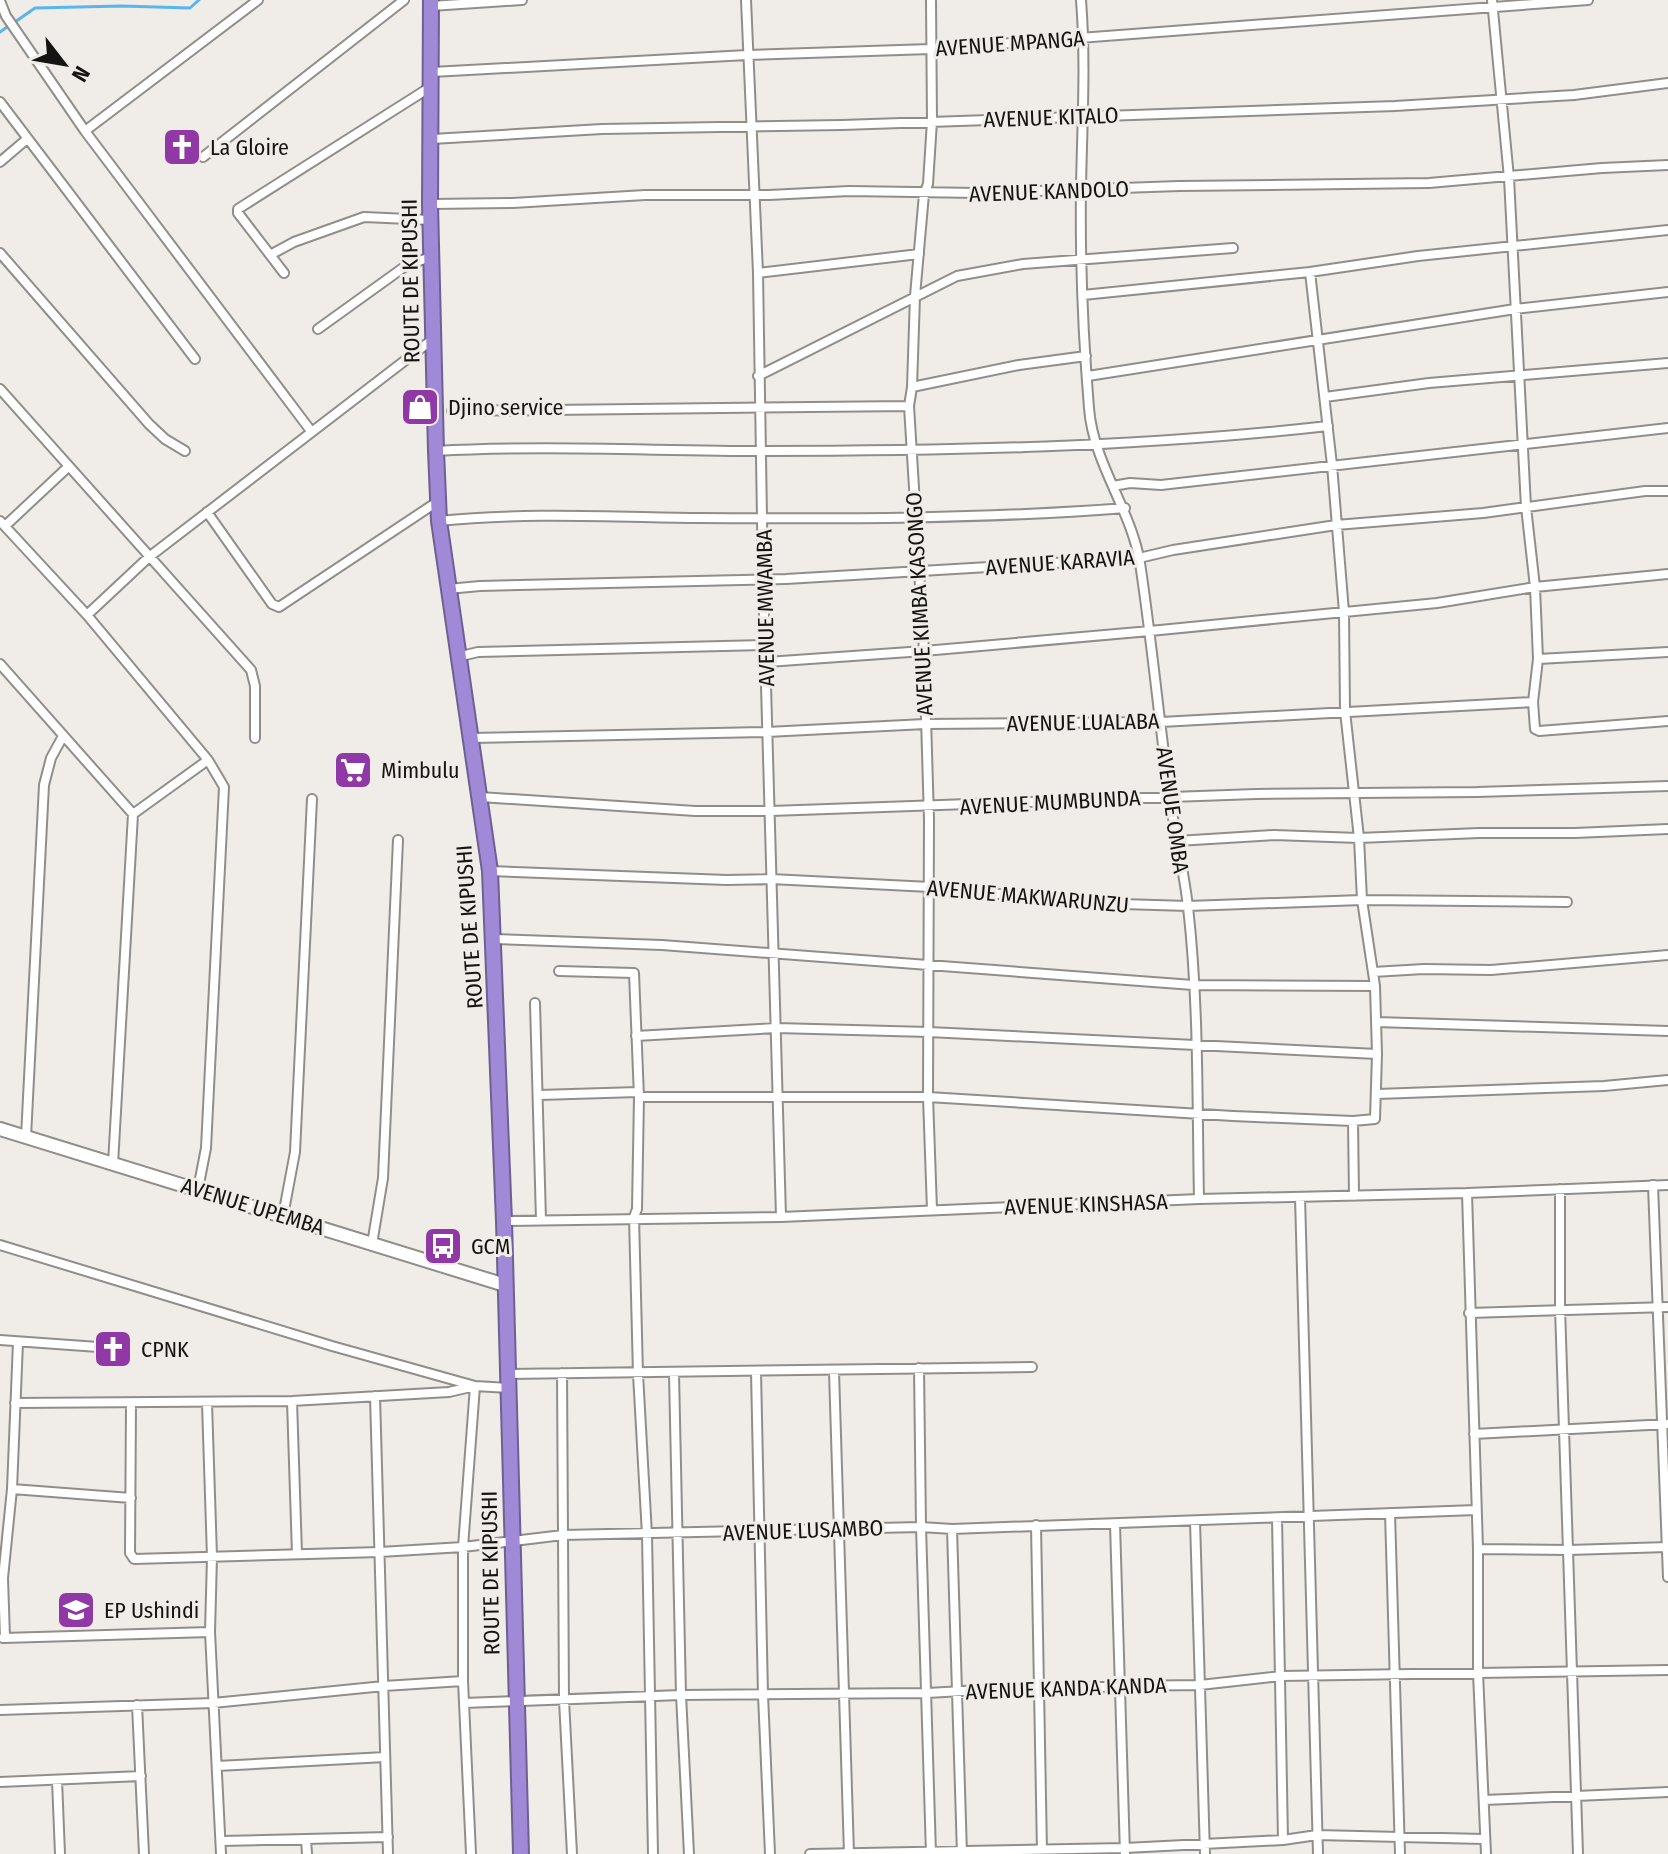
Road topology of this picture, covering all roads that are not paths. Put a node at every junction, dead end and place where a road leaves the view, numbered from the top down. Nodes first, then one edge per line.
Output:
1 (258, 0) edge
2 (404, 0) edge
3 (522, 0) edge
4 (746, 0) edge
5 (931, 0) edge
6 (1081, 0) edge
7 (1588, 0) edge
8 (0, 1) edge
9 (431, 3) edge
10 (1492, 4) edge
11 (1083, 39) junction
12 (931, 49) junction
13 (747, 55) junction
14 (432, 79) junction
15 (1668, 83) edge
16 (1500, 100) junction
17 (0, 102) edge
18 (1084, 116) junction
19 (932, 121) junction
20 (753, 126) junction
21 (85, 131) junction
22 (27, 139) junction
23 (432, 139) junction
24 (203, 157) dead end
25 (0, 162) edge
26 (1668, 165) edge
27 (1509, 178) junction
28 (1081, 190) junction
29 (754, 194) junction
30 (924, 194) junction
31 (430, 204) junction
32 (431, 220) junction
33 (1668, 230) edge
34 (1511, 246) junction
35 (1233, 248) dead end
36 (0, 253) edge
37 (919, 254) junction
38 (270, 255) junction
39 (431, 257) junction
40 (1082, 261) junction
41 (1310, 272) junction
42 (284, 273) dead end
43 (758, 273) junction
44 (1668, 292) edge
45 (1083, 295) junction
46 (915, 296) junction
47 (1515, 309) junction
48 (318, 329) dead end
49 (1320, 338) junction
50 (433, 339) junction
51 (1086, 356) junction
52 (195, 359) dead end
53 (1668, 363) edge
54 (758, 376) junction
55 (1088, 376) junction
56 (1518, 376) junction
57 (912, 387) junction
58 (0, 389) edge
59 (1325, 397) junction
60 (909, 406) junction
61 (759, 408) junction
62 (452, 411) dead end
63 (1328, 426) junction
64 (1668, 428) edge
65 (311, 431) junction
66 (1097, 443) junction
67 (1523, 445) junction
68 (912, 450) junction
69 (185, 451) dead end
70 (436, 451) junction
71 (762, 451) junction
72 (1332, 465) junction
73 (68, 467) junction
74 (1113, 486) junction
75 (1668, 491) edge
76 (439, 501) junction
77 (1526, 507) junction
78 (1125, 508) junction
79 (207, 512) junction
80 (915, 516) junction
81 (763, 518) junction
82 (439, 521) junction
83 (2, 523) edge
84 (1336, 525) junction
85 (149, 557) junction
86 (1139, 558) junction
87 (919, 571) junction
88 (1668, 574) edge
89 (763, 579) junction
90 (1535, 587) junction
91 (448, 589) junction
92 (1344, 612) junction
93 (87, 615) junction
94 (1150, 631) junction
95 (766, 645) junction
96 (924, 651) junction
97 (1668, 652) edge
98 (457, 657) junction
99 (1538, 659) junction
100 (767, 662) junction
101 (0, 664) edge
102 (1533, 702) junction
103 (1345, 711) junction
104 (1668, 721) edge
105 (1161, 722) junction
106 (925, 724) junction
107 (767, 732) junction
108 (63, 736) junction
109 (255, 738) dead end
110 (471, 738) junction
111 (208, 760) junction
112 (1668, 786) edge
113 (1355, 794) junction
114 (1169, 796) junction
115 (480, 797) junction
116 (312, 799) dead end
117 (929, 807) junction
118 (771, 811) junction
119 (133, 814) junction
120 (1668, 829) edge
121 (1359, 838) junction
122 (398, 840) dead end
123 (1177, 841) junction
124 (490, 871) junction
125 (771, 879) junction
126 (930, 887) junction
127 (1362, 900) junction
128 (1567, 902) dead end
129 (1188, 906) junction
130 (493, 939) junction
131 (775, 953) junction
132 (1668, 955) edge
133 (930, 967) junction
134 (559, 971) dead end
135 (1373, 972) junction
136 (1193, 985) junction
137 (1375, 986) junction
138 (535, 1003) dead end
139 (1376, 1022) junction
140 (776, 1028) junction
141 (1668, 1031) edge
142 (929, 1032) junction
143 (636, 1036) junction
144 (1195, 1044) junction
145 (1377, 1054) junction
146 (1668, 1080) edge
147 (639, 1094) junction
148 (1377, 1094) junction
149 (539, 1095) junction
150 (779, 1096) junction
151 (928, 1097) junction
152 (1197, 1112) junction
153 (1353, 1121) junction
154 (0, 1129) edge
155 (26, 1137) junction
156 (113, 1164) junction
157 (1653, 1185) junction
158 (1668, 1185) edge
159 (198, 1189) junction
160 (1560, 1189) junction
161 (1467, 1193) junction
162 (1354, 1196) junction
163 (1300, 1197) junction
164 (1199, 1199) junction
165 (932, 1210) junction
166 (283, 1216) junction
167 (634, 1217) junction
168 (781, 1217) junction
169 (541, 1220) junction
170 (504, 1221) junction
171 (372, 1244) junction
172 (0, 1245) edge
173 (505, 1285) junction
174 (1657, 1307) junction
175 (1668, 1307) edge
176 (1560, 1308) junction
177 (1469, 1313) junction
178 (0, 1340) edge
179 (18, 1342) junction
180 (112, 1348) dead end
181 (1032, 1367) dead end
182 (919, 1368) junction
183 (834, 1371) junction
184 (756, 1372) junction
185 (562, 1373) junction
186 (638, 1374) junction
187 (674, 1374) junction
188 (508, 1381) junction
189 (475, 1386) junction
190 (375, 1396) junction
191 (292, 1401) junction
192 (15, 1403) junction
193 (207, 1403) junction
194 (131, 1404) junction
195 (1665, 1424) edge
196 (1566, 1429) junction
197 (1474, 1434) junction
198 (12, 1489) junction
199 (131, 1498) junction
200 (1476, 1510) junction
201 (1390, 1513) junction
202 (1309, 1516) junction
203 (1277, 1518) junction
204 (1195, 1521) junction
205 (1115, 1524) junction
206 (1036, 1525) junction
207 (921, 1527) junction
208 (952, 1529) junction
209 (839, 1530) junction
210 (759, 1531) junction
211 (677, 1534) junction
212 (563, 1535) junction
213 (647, 1535) junction
214 (511, 1541) junction
215 (463, 1547) junction
216 (1667, 1547) edge
217 (1478, 1549) junction
218 (1569, 1550) junction
219 (380, 1552) junction
220 (297, 1554) junction
221 (212, 1557) junction
222 (1668, 1577) edge
223 (210, 1632) junction
224 (3, 1638) edge
225 (1571, 1669) junction
226 (1668, 1670) edge
227 (1478, 1673) junction
228 (1281, 1676) junction
229 (1395, 1676) junction
230 (1314, 1677) junction
231 (463, 1681) junction
232 (1200, 1685) junction
233 (384, 1686) junction
234 (1037, 1687) junction
235 (1120, 1687) junction
236 (957, 1692) junction
237 (927, 1693) junction
238 (844, 1694) junction
239 (681, 1695) junction
240 (763, 1695) junction
241 (649, 1697) junction
242 (564, 1700) junction
243 (515, 1702) junction
244 (213, 1703) junction
245 (464, 1703) junction
246 (137, 1705) junction
247 (0, 1710) edge
248 (385, 1757) junction
249 (217, 1766) junction
250 (141, 1776) junction
251 (57, 1780) junction
252 (0, 1782) edge
253 (1668, 1792) edge
254 (1577, 1796) junction
255 (1484, 1800) junction
256 (1317, 1835) junction
257 (1399, 1835) junction
258 (388, 1837) junction
259 (306, 1839) junction
260 (1484, 1839) junction
261 (1283, 1840) junction
262 (221, 1841) junction
263 (1205, 1844) junction
264 (1125, 1851) edge
265 (1042, 1852) edge
266 (931, 1853) edge
267 (962, 1853) edge
268 (60, 1854) edge
269 (144, 1854) edge
270 (221, 1854) edge
271 (307, 1854) edge
272 (388, 1854) edge
273 (471, 1854) edge
274 (521, 1854) edge
275 (572, 1854) edge
276 (653, 1854) edge
277 (689, 1854) edge
278 (770, 1854) edge
279 (810, 1854) edge
280 (849, 1854) edge
281 (1205, 1854) edge
282 (1318, 1854) edge
283 (1400, 1854) edge
284 (1486, 1854) edge
285 (1578, 1854) edge

1 - 21 street
2 - 24 street
3 - 9 street
4 - 13 street, AVENUE MWAMBA
5 - 12 street, AVENUE KIMBA KASONGO
6 - 11 street, AVENUE OMBA
7 - 10 street, AVENUE MPANGA
8 - 21 street
9 - 14 highway, ROUTE DE KIPUSHI
10 - 11 street, AVENUE MPANGA
10 - 16 street
11 - 12 street, AVENUE MPANGA
11 - 18 street, AVENUE OMBA
12 - 13 street, AVENUE MPANGA
12 - 19 street, AVENUE KIMBA KASONGO
13 - 14 street, AVENUE MPANGA
13 - 20 street, AVENUE MWAMBA
14 - 23 highway, ROUTE DE KIPUSHI
14 - 38 street
15 - 16 street, AVENUE KITALO
16 - 18 street, AVENUE KITALO
16 - 27 street
17 - 22 street
18 - 19 street, AVENUE KITALO
18 - 28 street, AVENUE OMBA
19 - 20 street, AVENUE KITALO
19 - 30 street, AVENUE KIMBA KASONGO
20 - 23 street, AVENUE KITALO
20 - 29 street, AVENUE MWAMBA
21 - 65 street
22 - 25 street
22 - 52 street
23 - 31 highway, ROUTE DE KIPUSHI
26 - 27 street, AVENUE KANDOLO
27 - 28 street, AVENUE KANDOLO
27 - 34 street
28 - 30 street, AVENUE KANDOLO
28 - 40 street, AVENUE OMBA
29 - 30 street, AVENUE KANDOLO
29 - 31 street, AVENUE KANDOLO
29 - 43 street, AVENUE MWAMBA
30 - 37 street, AVENUE KIMBA KASONGO
31 - 32 highway, ROUTE DE KIPUSHI
32 - 38 street
32 - 39 highway, ROUTE DE KIPUSHI
33 - 34 street
34 - 41 street
34 - 47 street
35 - 40 street
36 - 69 street
37 - 43 street
37 - 46 street, AVENUE KIMBA KASONGO
38 - 42 street
39 - 48 street
39 - 50 highway, ROUTE DE KIPUSHI
40 - 45 street, AVENUE OMBA
40 - 46 street
41 - 45 street
41 - 49 street
43 - 54 street, AVENUE MWAMBA
44 - 47 street
45 - 51 street, AVENUE OMBA
46 - 54 street
46 - 57 street, AVENUE KIMBA KASONGO
47 - 49 street
47 - 56 street
49 - 55 street
49 - 59 street
50 - 65 street
50 - 70 highway, ROUTE DE KIPUSHI
51 - 55 street, AVENUE OMBA
51 - 57 street
53 - 56 street
54 - 61 street, AVENUE MWAMBA
55 - 66 street, AVENUE OMBA
56 - 59 street
56 - 67 street
57 - 60 street, AVENUE KIMBA KASONGO
58 - 73 street
59 - 63 street
60 - 61 street
60 - 68 street, AVENUE KIMBA KASONGO
61 - 62 street
61 - 71 street, AVENUE MWAMBA
63 - 66 street
63 - 72 street
64 - 67 street
65 - 79 street
66 - 68 street
66 - 74 street, AVENUE OMBA
67 - 72 street
67 - 77 street
68 - 71 street
68 - 80 street, AVENUE KIMBA KASONGO
70 - 71 street
70 - 76 highway, ROUTE DE KIPUSHI
71 - 81 street, AVENUE MWAMBA
72 - 74 street
72 - 84 street
73 - 83 street
73 - 85 street
74 - 78 street, AVENUE OMBA
75 - 77 street, AVENUE KARAVIA
76 - 79 street
76 - 82 highway, ROUTE DE KIPUSHI
77 - 84 street, AVENUE KARAVIA
77 - 90 street
78 - 80 street
78 - 86 street, AVENUE OMBA
79 - 85 street
80 - 81 street
80 - 87 street, AVENUE KIMBA KASONGO
81 - 82 street
81 - 89 street, AVENUE MWAMBA
82 - 91 highway, ROUTE DE KIPUSHI
83 - 93 street
84 - 86 street, AVENUE KARAVIA
84 - 92 street
85 - 93 street
85 - 109 street
86 - 87 street, AVENUE KARAVIA
86 - 94 street, AVENUE OMBA
87 - 89 street, AVENUE KARAVIA
87 - 96 street, AVENUE KIMBA KASONGO
88 - 90 street
89 - 91 street, AVENUE KARAVIA
89 - 95 street, AVENUE MWAMBA
90 - 92 street
90 - 99 street
91 - 98 highway, ROUTE DE KIPUSHI
92 - 94 street
92 - 103 street
93 - 111 street
94 - 96 street
94 - 105 street, AVENUE OMBA
95 - 98 street
95 - 100 street, AVENUE MWAMBA
96 - 100 street
96 - 106 street, AVENUE KIMBA KASONGO
97 - 99 street
98 - 110 highway, ROUTE DE KIPUSHI
99 - 102 street
100 - 107 street, AVENUE MWAMBA
101 - 108 street
102 - 103 street, AVENUE LUALABA
102 - 104 street
103 - 105 street, AVENUE LUALABA
103 - 113 street
105 - 106 street, AVENUE LUALABA
105 - 114 street, AVENUE OMBA
106 - 107 street, AVENUE LUALABA
106 - 117 street, AVENUE KIMBA KASONGO
107 - 110 street, AVENUE LUALABA
107 - 118 street, AVENUE MWAMBA
108 - 119 street
108 - 155 street
110 - 115 highway, ROUTE DE KIPUSHI
111 - 119 street
111 - 159 street
112 - 113 street, AVENUE MUMBUNDA
113 - 114 street, AVENUE MUMBUNDA
113 - 121 street
114 - 117 street, AVENUE MUMBUNDA
114 - 123 street, AVENUE OMBA
115 - 118 street, AVENUE MUMBUNDA
115 - 124 highway, ROUTE DE KIPUSHI
116 - 166 street
117 - 118 street, AVENUE MUMBUNDA
117 - 126 street, AVENUE KIMBA KASONGO
118 - 125 street, AVENUE MWAMBA
119 - 156 street
120 - 121 street
121 - 123 street
121 - 127 street
122 - 171 street
123 - 129 street, AVENUE OMBA
124 - 125 street, AVENUE MAKWARUNZU
124 - 130 highway, ROUTE DE KIPUSHI
125 - 126 street, AVENUE MAKWARUNZU
125 - 131 street, AVENUE MWAMBA
126 - 129 street, AVENUE MAKWARUNZU
126 - 133 street, AVENUE KIMBA KASONGO
127 - 128 street, AVENUE MAKWARUNZU
127 - 129 street, AVENUE MAKWARUNZU
127 - 135 street
129 - 136 street, AVENUE OMBA
130 - 131 street
130 - 170 highway, ROUTE DE KIPUSHI
131 - 133 street
131 - 140 street, AVENUE MWAMBA
132 - 135 street
133 - 136 street
133 - 142 street, AVENUE KIMBA KASONGO
134 - 143 street
135 - 137 street
136 - 137 street
136 - 144 street, AVENUE OMBA
137 - 139 street
138 - 149 street
139 - 141 street
139 - 145 street
140 - 142 street
140 - 143 street
140 - 150 street, AVENUE MWAMBA
142 - 144 street
142 - 151 street, AVENUE KIMBA KASONGO
143 - 147 street
144 - 145 street
144 - 152 street, AVENUE OMBA
145 - 148 street
146 - 148 street
147 - 149 street
147 - 150 street
147 - 167 street
148 - 153 street
149 - 169 street
150 - 151 street
150 - 168 street, AVENUE MWAMBA
151 - 152 street
151 - 165 street, AVENUE KIMBA KASONGO
152 - 153 street
152 - 164 street, AVENUE OMBA
153 - 162 street
154 - 155 street, AVENUE UPEMBA
155 - 156 street, AVENUE UPEMBA
156 - 159 street, AVENUE UPEMBA
157 - 158 street, AVENUE KINSHASA
157 - 160 street, AVENUE KINSHASA
157 - 174 street
159 - 166 street, AVENUE UPEMBA
160 - 161 street, AVENUE KINSHASA
160 - 176 street
161 - 162 street, AVENUE KINSHASA
161 - 177 street
162 - 163 street, AVENUE KINSHASA
163 - 164 street, AVENUE KINSHASA
163 - 202 street
164 - 165 street, AVENUE KINSHASA
165 - 168 street, AVENUE KINSHASA
166 - 171 street, AVENUE UPEMBA
167 - 168 street, AVENUE KINSHASA
167 - 169 street, AVENUE KINSHASA
167 - 186 street
169 - 170 street, AVENUE KINSHASA
170 - 173 highway, ROUTE DE KIPUSHI
171 - 173 street, AVENUE UPEMBA
172 - 189 street
173 - 188 highway, ROUTE DE KIPUSHI
174 - 175 street
174 - 176 street
174 - 195 street
176 - 177 street
176 - 196 street
177 - 197 street
178 - 179 street
179 - 180 street
179 - 192 street
181 - 182 street
182 - 183 street
182 - 207 street
183 - 184 street
183 - 209 street
184 - 187 street
184 - 210 street
185 - 186 street
185 - 188 street
185 - 212 street
186 - 187 street
186 - 213 street
187 - 211 street
188 - 189 street
188 - 214 highway, ROUTE DE KIPUSHI
189 - 190 street
189 - 215 street
190 - 191 street
190 - 219 street
191 - 193 street
191 - 220 street
192 - 194 street
192 - 198 street
193 - 194 street
193 - 221 street
194 - 199 street
195 - 196 street
195 - 216 street
196 - 197 street
196 - 218 street
197 - 200 street
198 - 199 street
198 - 224 street
199 - 221 street, AVENUE LUSAMBO
200 - 201 street, AVENUE LUSAMBO
200 - 217 street
201 - 202 street, AVENUE LUSAMBO
201 - 229 street
202 - 203 street, AVENUE LUSAMBO
202 - 230 street
203 - 204 street, AVENUE LUSAMBO
203 - 228 street
204 - 205 street, AVENUE LUSAMBO
204 - 232 street
205 - 206 street, AVENUE LUSAMBO
205 - 235 street
206 - 208 street, AVENUE LUSAMBO
206 - 234 street
207 - 208 street, AVENUE LUSAMBO
207 - 209 street, AVENUE LUSAMBO
207 - 237 street
208 - 236 street
209 - 210 street, AVENUE LUSAMBO
209 - 238 street
210 - 211 street, AVENUE LUSAMBO
210 - 240 street
211 - 213 street, AVENUE LUSAMBO
211 - 239 street
212 - 213 street, AVENUE LUSAMBO
212 - 214 street, AVENUE LUSAMBO
212 - 242 street
213 - 241 street
214 - 215 street, AVENUE LUSAMBO
214 - 243 highway, ROUTE DE KIPUSHI
215 - 219 street, AVENUE LUSAMBO
215 - 231 street
216 - 218 street
216 - 222 street
217 - 218 street
217 - 227 street
218 - 225 street
219 - 220 street, AVENUE LUSAMBO
219 - 233 street
220 - 221 street, AVENUE LUSAMBO
221 - 223 street
223 - 224 street
223 - 244 street
225 - 226 street, AVENUE KANDA KANDA
225 - 227 street, AVENUE KANDA KANDA
225 - 254 street
227 - 229 street, AVENUE KANDA KANDA
227 - 255 street
228 - 230 street, AVENUE KANDA KANDA
228 - 232 street, AVENUE KANDA KANDA
228 - 261 street
229 - 230 street, AVENUE KANDA KANDA
229 - 257 street
230 - 256 street
231 - 233 street
231 - 245 street
232 - 235 street, AVENUE KANDA KANDA
232 - 263 street
233 - 244 street
233 - 248 street
234 - 235 street, AVENUE KANDA KANDA
234 - 236 street, AVENUE KANDA KANDA
234 - 265 street
235 - 264 street
236 - 237 street, AVENUE KANDA KANDA
236 - 267 street
237 - 238 street, AVENUE KANDA KANDA
237 - 266 street
238 - 240 street, AVENUE KANDA KANDA
238 - 280 street
239 - 240 street, AVENUE KANDA KANDA
239 - 241 street, AVENUE KANDA KANDA
239 - 277 street
240 - 278 street
241 - 242 street, AVENUE KANDA KANDA
241 - 276 street
242 - 243 street, AVENUE KANDA KANDA
242 - 275 street
243 - 245 street, AVENUE KANDA KANDA
243 - 274 highway, ROUTE DE KIPUSHI
244 - 246 street
244 - 249 street
245 - 273 street
246 - 247 street
246 - 250 street
248 - 249 street
248 - 258 street
249 - 262 street
250 - 251 street
250 - 269 street
251 - 252 street
251 - 268 street
253 - 254 street
254 - 255 street
254 - 285 street
255 - 260 street
256 - 257 street
256 - 261 street
256 - 282 street
257 - 260 street
257 - 283 street
258 - 259 street
258 - 272 street
259 - 262 street
259 - 271 street
260 - 284 street
261 - 263 street
262 - 270 street
263 - 264 street
263 - 281 street
264 - 265 street
265 - 267 street
266 - 267 street
266 - 280 street
279 - 280 street

